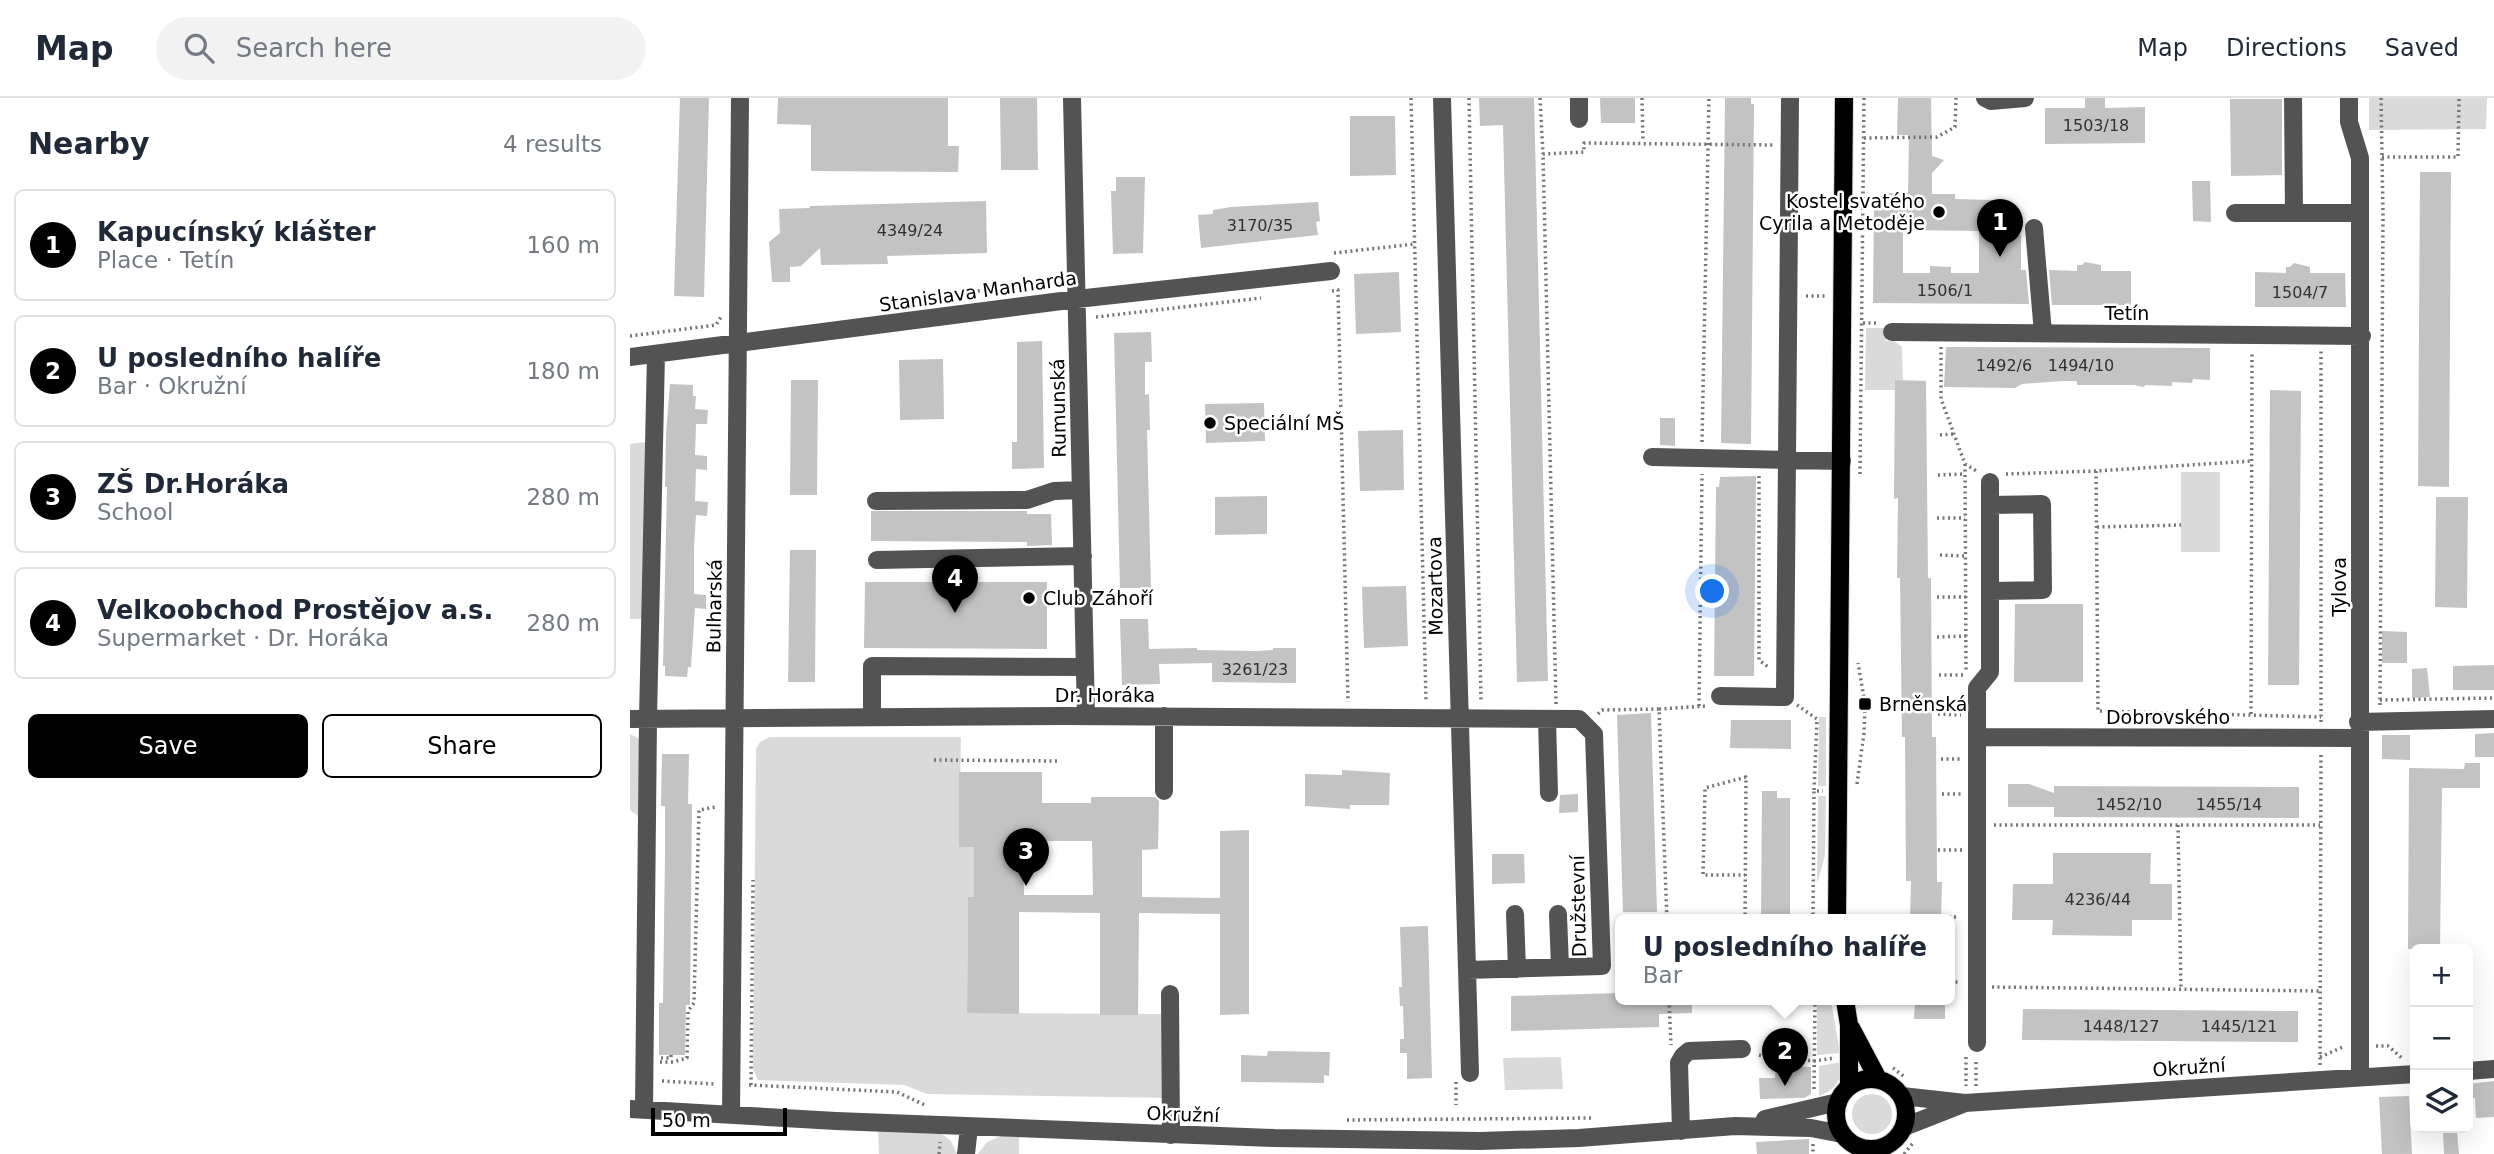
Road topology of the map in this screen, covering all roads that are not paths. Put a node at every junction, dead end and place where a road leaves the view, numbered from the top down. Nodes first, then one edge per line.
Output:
1 (740, 98) edge
2 (1072, 98) edge
3 (1442, 98) edge
4 (1579, 98) edge
5 (1790, 98) edge
6 (1844, 98) edge
7 (1985, 98) edge
8 (2025, 98) edge
9 (2293, 98) edge
10 (2349, 98) edge
11 (1579, 119) dead end
12 (2235, 213) dead end
13 (2294, 213) junction
14 (2360, 213) junction
15 (2034, 228) dead end
16 (1331, 271) dead end
17 (1077, 299) junction
18 (1892, 332) dead end
19 (2043, 333) junction
20 (2361, 336) junction
21 (738, 344) junction
22 (656, 354) junction
23 (630, 357) edge
24 (1652, 457) dead end
25 (1787, 460) junction
26 (1842, 461) junction
27 (1989, 477) road end
28 (1081, 490) junction
29 (876, 501) dead end
30 (1990, 505) junction
31 (1083, 556) junction
32 (877, 560) dead end
33 (1990, 591) junction
34 (1085, 667) junction
35 (1720, 696) dead end
36 (1552, 714) junction
37 (1086, 716) junction
38 (1164, 716) junction
39 (872, 717) junction
40 (734, 718) junction
41 (1586, 718) joint
42 (639, 719) edge
43 (1459, 719) junction
44 (2494, 719) edge
45 (2359, 730) junction
46 (1977, 737) junction
47 (1164, 791) dead end
48 (1549, 793) dead end
49 (1515, 914) dead end
50 (1558, 914) dead end
51 (1837, 914) edge
52 (1560, 967) junction
53 (1517, 969) junction
54 (1467, 970) junction
55 (1170, 994) dead end
56 (637, 1003) edge
57 (1846, 1005) edge
58 (1849, 1025) junction
59 (1971, 1045) road end
60 (1742, 1049) road end
61 (2494, 1069) edge
62 (2473, 1070) edge
63 (2410, 1074) edge
64 (1463, 1075) road end
65 (2360, 1077) junction
66 (1878, 1079) junction
67 (1849, 1086) junction
68 (1966, 1094) junction
69 (1902, 1097) junction
70 (1838, 1102) junction
71 (637, 1110) edge
72 (731, 1115) junction
73 (1811, 1119) junction
74 (969, 1127) junction
75 (1903, 1127) junction
76 (1681, 1131) junction
77 (1842, 1134) junction
78 (1171, 1135) junction
79 (1856, 1150) edge
80 (1874, 1151) edge
81 (966, 1154) edge

1 - 21 street, Bulharská
2 - 17 street, Rumunská
3 - 43 street, Mozartova
4 - 11 street
5 - 25 street
6 - 26 main road
7 - 8 street
9 - 13 street
10 - 14 street, Tylova
12 - 13 street
13 - 14 street
14 - 20 street, Tylova
15 - 19 street
16 - 17 street, Stanislava Manharda
17 - 21 street, Stanislava Manharda
17 - 28 street, Rumunská
18 - 19 street, Tetín
19 - 20 street, Tetín
20 - 45 street, Tylova
21 - 22 street, Stanislava Manharda
21 - 40 street, Bulharská
22 - 23 street, Stanislava Manharda
22 - 42 street
24 - 25 street
25 - 26 street
25 - 35 street
26 - 51 main road
27 - 30 street
28 - 29 street
28 - 31 street, Rumunská
30 - 33 street
30 - 33 street
31 - 32 street
31 - 34 street, Rumunská
33 - 46 street
34 - 37 street, Rumunská
34 - 39 street
36 - 41 street, Dr. Horáka
36 - 43 street, Dr. Horáka
36 - 48 street
37 - 38 street, Dr. Horáka
37 - 39 street, Dr. Horáka
38 - 43 street, Dr. Horáka
38 - 47 street
39 - 40 street, Dr. Horáka
40 - 42 street, Dr. Horáka
40 - 72 street, Bulharská
41 - 52 street, Družstevní
42 - 56 street
43 - 54 street, Mozartova
44 - 45 street, Dobrovského
45 - 46 street, Dobrovského
45 - 65 street, Tylova
46 - 59 street
49 - 53 street
50 - 52 street
52 - 53 street, Družstevní
53 - 54 street, Družstevní
54 - 64 street, Mozartova
55 - 78 street
56 - 71 street
57 - 58 main road
58 - 66 main road
58 - 67 main road
60 - 76 street
61 - 62 street
63 - 65 street, Okružní
65 - 68 street, Okružní
66 - 67 main road
66 - 69 main road
67 - 70 main road
68 - 69 street, Okružní
68 - 75 street, Okružní
69 - 75 main road
70 - 73 street, Okružní
70 - 77 main road
71 - 72 street, Okružní
72 - 74 street, Okružní
73 - 76 street, Okružní
73 - 77 street, Okružní
74 - 78 street, Okružní
74 - 81 street
75 - 80 main road
76 - 78 street, Okružní
77 - 79 main road
79 - 80 main road

